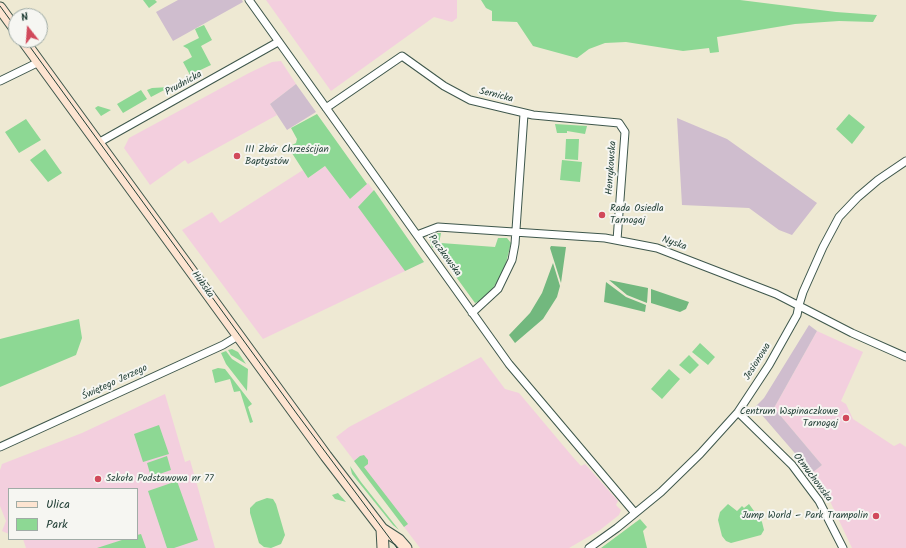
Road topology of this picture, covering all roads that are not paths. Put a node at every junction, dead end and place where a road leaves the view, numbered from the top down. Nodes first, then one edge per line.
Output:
1 (249, 0) edge
2 (0, 8) edge
3 (8, 19) edge
4 (278, 42) junction
5 (29, 48) edge
6 (39, 62) junction
7 (0, 81) edge
8 (326, 108) junction
9 (524, 114) junction
10 (98, 143) junction
11 (906, 161) edge
12 (516, 232) junction
13 (417, 235) junction
14 (617, 240) junction
15 (798, 305) junction
16 (472, 313) junction
17 (238, 336) junction
18 (906, 357) edge
19 (738, 412) junction
20 (0, 447) edge
21 (635, 513) junction
22 (382, 529) junction
23 (383, 548) edge
24 (406, 548) edge
25 (589, 548) edge
26 (843, 548) edge

1 - 4 street, Paczkowska
2 - 3 street
4 - 8 street, Paczkowska
4 - 10 street, Prudnicka
5 - 6 street, Hubska
6 - 7 street
6 - 10 street, Hubska
8 - 9 street, Sernicka
8 - 13 street, Paczkowska
9 - 12 street, Sernicka
9 - 14 street, Henrykowska
10 - 17 street, Hubska
11 - 15 street, Jesionowa
12 - 13 street, Nyska
12 - 14 street, Nyska
12 - 16 street, Sernicka
13 - 16 street, Paczkowska
14 - 15 street, Nyska
15 - 18 street, Nyska
15 - 19 street, Jesionowa
16 - 21 street, Paczkowska
17 - 20 street, Świętego Jerzego
17 - 22 street, Hubska
19 - 21 street, Jesionowa
19 - 26 street, Otmuchowska
21 - 25 street, Jesionowa
22 - 23 street
22 - 24 street, Hubska

